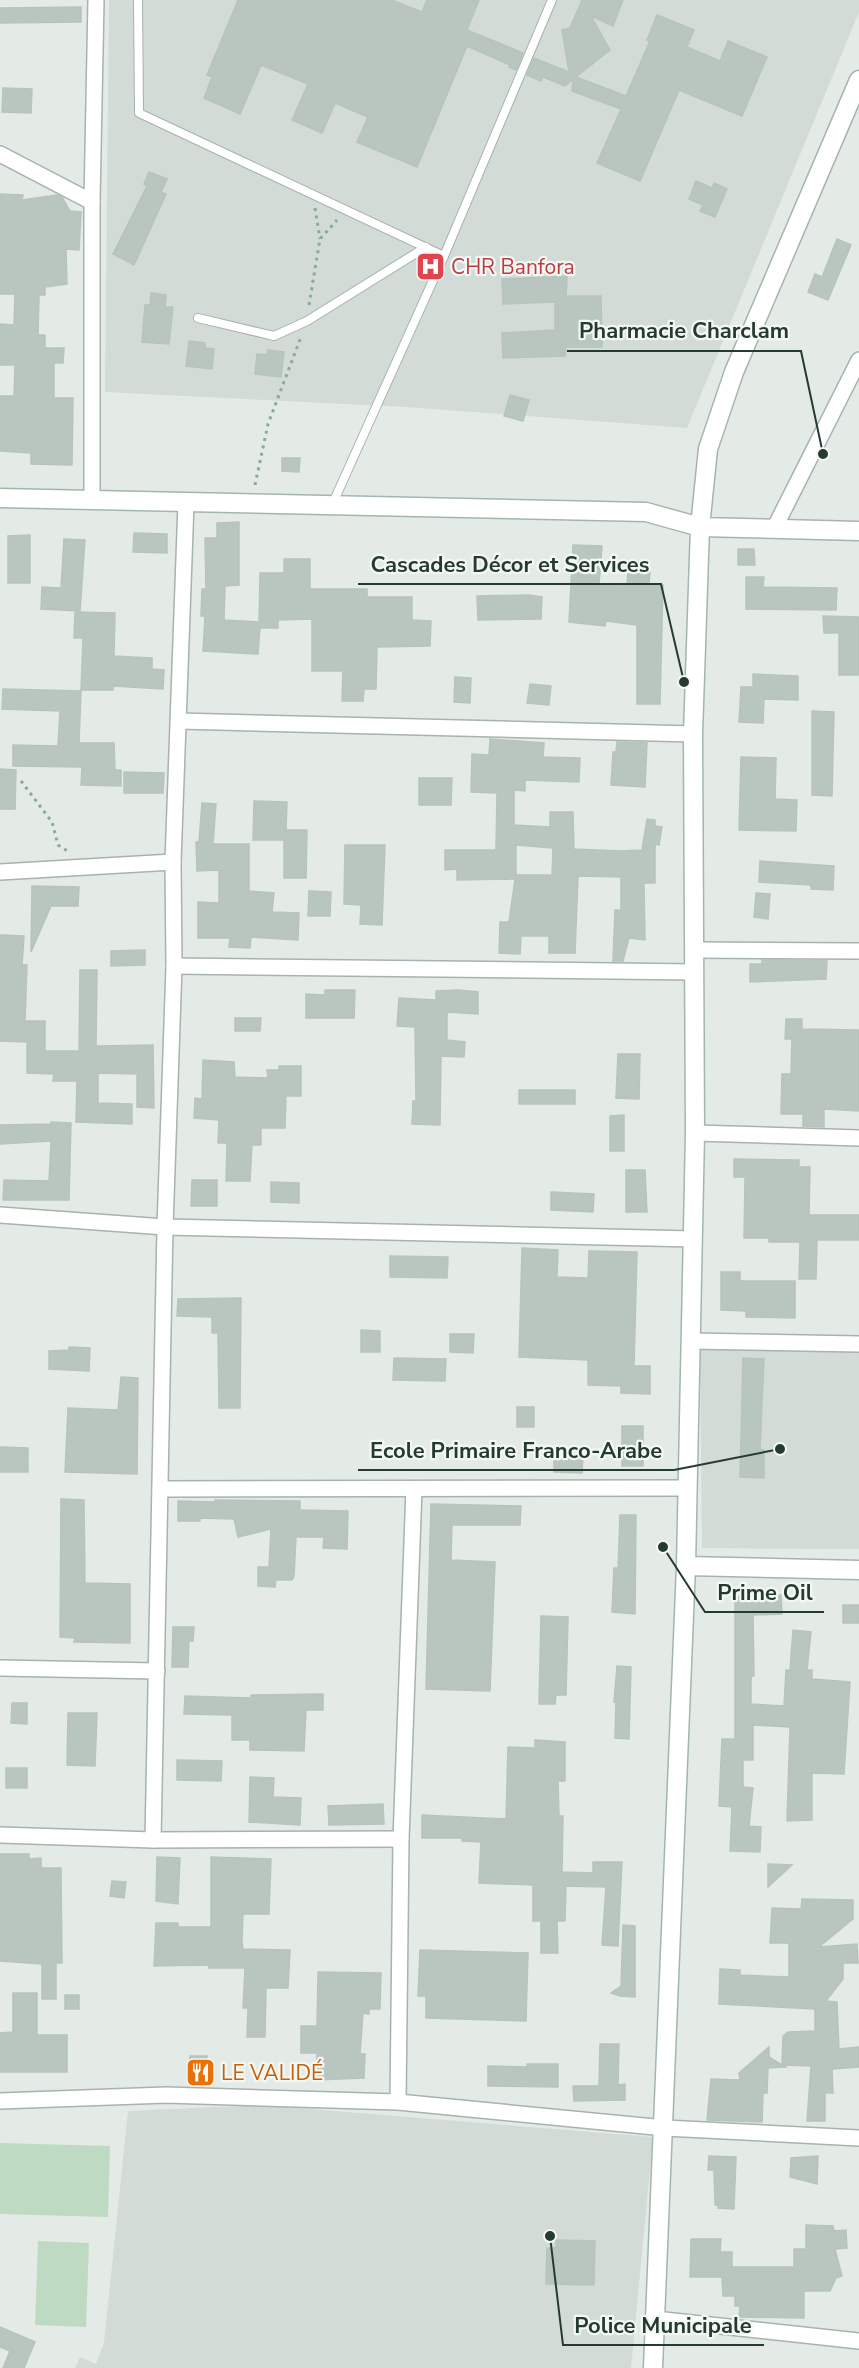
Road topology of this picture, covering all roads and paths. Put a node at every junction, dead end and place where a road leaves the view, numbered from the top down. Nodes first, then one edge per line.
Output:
1 (96, 0) edge
2 (138, 0) edge
3 (552, 0) edge
4 (859, 80) edge
5 (0, 154) edge
6 (312, 194) junction
7 (92, 202) junction
8 (346, 210) junction
9 (320, 239) junction
10 (426, 247) junction
11 (444, 256) junction
12 (198, 318) dead end
13 (306, 321) junction
14 (859, 360) edge
15 (0, 498) edge
16 (92, 501) junction
17 (186, 503) junction
18 (251, 504) junction
19 (332, 506) junction
20 (700, 527) junction
21 (774, 529) junction
22 (859, 531) edge
23 (179, 721) junction
24 (693, 734) junction
25 (21, 781) dead end
26 (173, 862) junction
27 (93, 866) junction
28 (0, 872) edge
29 (696, 950) junction
30 (859, 951) edge
31 (174, 966) junction
32 (695, 972) junction
33 (695, 1133) junction
34 (859, 1138) edge
35 (0, 1215) edge
36 (165, 1227) junction
37 (693, 1239) junction
38 (691, 1341) junction
39 (859, 1344) edge
40 (688, 1488) junction
41 (160, 1489) junction
42 (414, 1489) junction
43 (686, 1566) junction
44 (859, 1570) edge
45 (0, 1668) edge
46 (157, 1671) junction
47 (0, 1836) edge
48 (401, 1839) junction
49 (153, 1840) junction
50 (0, 2101) edge
51 (398, 2102) junction
52 (665, 2128) junction
53 (859, 2138) edge
54 (655, 2319) junction
55 (859, 2342) edge
56 (653, 2368) edge

1 - 7 street
2 - 6 lane
3 - 11 lane
4 - 20 main road
5 - 7 street
6 - 8 lane
6 - 9 path
7 - 16 street
8 - 9 path
8 - 10 lane
9 - 13 path
10 - 11 lane
10 - 13 lane
11 - 19 lane
12 - 13 lane
13 - 18 path
14 - 21 street
15 - 16 main road
16 - 17 main road
17 - 18 main road
17 - 23 street
18 - 19 main road
19 - 20 main road
20 - 21 main road
20 - 24 main road
21 - 22 main road
23 - 24 street
23 - 26 street
24 - 29 main road
25 - 27 path
26 - 27 street
26 - 31 street
27 - 28 street
29 - 30 street
29 - 32 main road
31 - 32 street
31 - 36 street
32 - 33 main road
33 - 34 street
33 - 37 main road
35 - 36 street
36 - 37 street
36 - 41 street
37 - 38 main road
38 - 39 street
38 - 40 main road
40 - 42 street
40 - 43 main road
41 - 42 street
41 - 46 street
42 - 48 street
43 - 44 main road
43 - 52 main road
45 - 46 street
46 - 49 street
47 - 49 street
48 - 49 street
48 - 51 street
50 - 51 street
51 - 52 street
52 - 53 street
52 - 54 main road
54 - 55 street
54 - 56 main road

